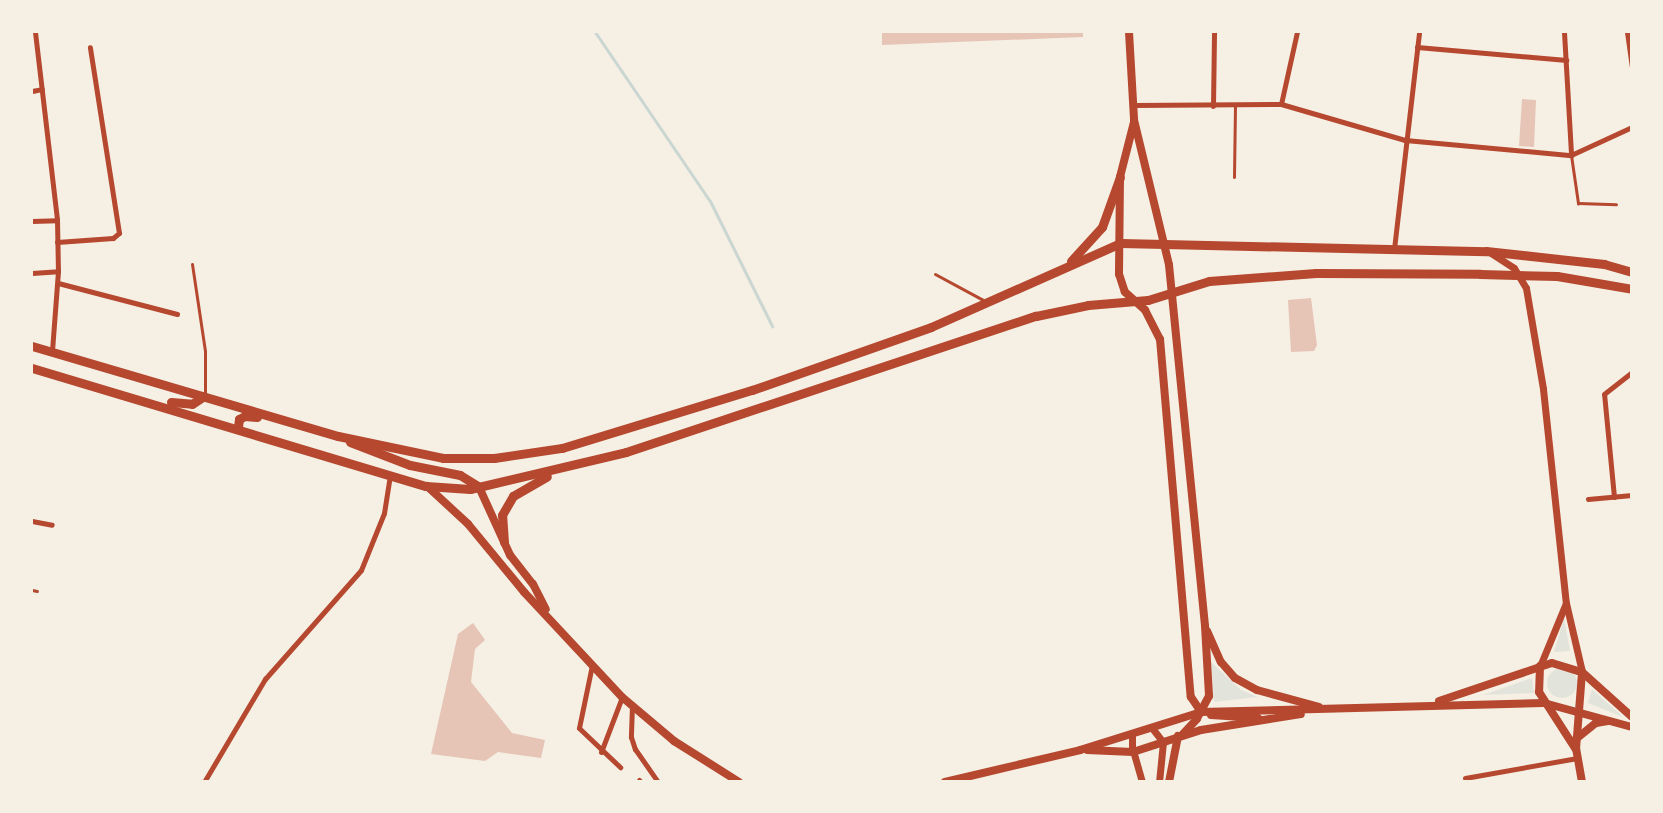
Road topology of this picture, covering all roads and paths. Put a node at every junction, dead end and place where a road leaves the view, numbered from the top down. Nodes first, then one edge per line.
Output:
1 (35, 32) edge
2 (1129, 32) edge
3 (1214, 32) edge
4 (1297, 32) edge
5 (1419, 32) edge
6 (1564, 32) edge
7 (1627, 32) edge
8 (90, 47) dead end
9 (1417, 47) junction
10 (1566, 60) junction
11 (1632, 68) edge
12 (42, 89) junction
13 (32, 91) edge
14 (1281, 104) junction
15 (1134, 105) junction
16 (1213, 105) junction
17 (1235, 105) junction
18 (1134, 120) junction
19 (1632, 127) edge
20 (1405, 140) junction
21 (1571, 155) junction
22 (1120, 177) junction
23 (1234, 177) dead end
24 (1616, 204) dead end
25 (57, 220) junction
26 (32, 221) edge
27 (57, 242) junction
28 (1121, 243) junction
29 (1162, 244) junction
30 (1394, 249) junction
31 (1486, 251) junction
32 (192, 264) dead end
33 (1069, 264) junction
34 (58, 271) junction
35 (1632, 272) edge
36 (32, 273) edge
37 (935, 274) dead end
38 (1521, 275) junction
39 (58, 283) junction
40 (1632, 290) edge
41 (1170, 291) junction
42 (1132, 301) junction
43 (988, 302) junction
44 (177, 314) dead end
45 (32, 346) edge
46 (52, 350) junction
47 (32, 368) edge
48 (1632, 372) edge
49 (127, 394) junction
50 (204, 396) junction
51 (238, 427) junction
52 (310, 427) junction
53 (338, 436) junction
54 (554, 472) junction
55 (390, 475) junction
56 (426, 486) junction
57 (479, 487) junction
58 (1632, 495) edge
59 (1614, 496) junction
60 (1588, 499) dead end
61 (32, 522) edge
62 (52, 525) dead end
63 (504, 542) junction
64 (32, 590) edge
65 (37, 591) dead end
66 (1566, 603) junction
67 (549, 615) junction
68 (1204, 626) junction
69 (592, 665) junction
70 (1540, 666) junction
71 (1582, 672) junction
72 (622, 697) junction
73 (1432, 703) junction
74 (1544, 703) junction
75 (632, 705) junction
76 (1578, 709) junction
77 (1329, 710) junction
78 (1201, 712) junction
79 (1632, 717) edge
80 (1270, 719) junction
81 (1612, 720) junction
82 (1632, 727) edge
83 (1152, 728) junction
84 (1132, 734) junction
85 (1180, 736) junction
86 (1576, 739) junction
87 (1164, 742) junction
88 (1576, 749) junction
89 (1080, 750) junction
90 (601, 752) junction
91 (1133, 752) junction
92 (1577, 758) junction
93 (620, 767) dead end
94 (1465, 778) dead end
95 (204, 782) edge
96 (658, 782) edge
97 (740, 782) edge
98 (945, 782) edge
99 (1142, 782) edge
100 (1159, 782) edge
101 (1169, 782) edge
102 (1581, 782) edge

1 - 12 street
2 - 15 main road
3 - 16 street
4 - 14 street
5 - 9 street
6 - 10 street
7 - 11 street
8 - 27 street
9 - 10 street
9 - 20 street
10 - 21 street
12 - 13 street
12 - 25 street
14 - 17 street
14 - 20 street
15 - 16 street
15 - 18 main road
16 - 17 street
17 - 23 lane
18 - 22 main road
18 - 29 main road
19 - 21 street
20 - 21 street
20 - 30 street
21 - 24 lane
22 - 28 main road
22 - 33 main road
25 - 26 street
25 - 27 street
27 - 34 street
28 - 29 main road
28 - 33 main road
28 - 42 main road
29 - 30 main road
29 - 41 main road
30 - 31 main road
31 - 35 main road
31 - 38 street
32 - 50 lane
33 - 43 main road
34 - 36 street
34 - 39 street
37 - 43 lane
38 - 40 main road
38 - 41 main road
38 - 66 street
39 - 44 street
39 - 46 street
41 - 42 main road
41 - 68 main road
42 - 54 main road
42 - 78 main road
43 - 53 main road
45 - 46 main road
46 - 50 main road
47 - 49 main road
48 - 59 street
49 - 50 main road
49 - 51 main road
50 - 52 main road
51 - 52 main road
51 - 55 main road
52 - 53 main road
53 - 57 main road
54 - 57 main road
54 - 63 main road
55 - 56 main road
55 - 95 street
56 - 57 main road
56 - 67 main road
57 - 63 main road
58 - 59 street
59 - 60 street
61 - 62 street
63 - 67 main road
64 - 65 lane
66 - 70 street
66 - 71 street
67 - 69 main road
68 - 77 main road
68 - 78 main road
69 - 72 main road
69 - 90 street
70 - 71 main road
70 - 73 main road
70 - 74 main road
71 - 76 main road
71 - 79 main road
72 - 75 main road
72 - 90 street
73 - 74 main road
73 - 77 main road
74 - 76 main road
74 - 88 main road
75 - 96 street
75 - 97 main road
76 - 81 main road
76 - 86 main road
77 - 78 main road
77 - 80 main road
78 - 80 main road
78 - 83 main road
78 - 85 main road
80 - 85 main road
81 - 82 main road
81 - 86 main road
83 - 84 main road
83 - 87 street
84 - 89 main road
84 - 91 street
85 - 87 main road
85 - 101 main road
86 - 88 main road
87 - 91 main road
87 - 100 street
88 - 92 main road
89 - 91 main road
89 - 98 main road
90 - 93 street
91 - 99 street
92 - 94 street
92 - 102 main road

